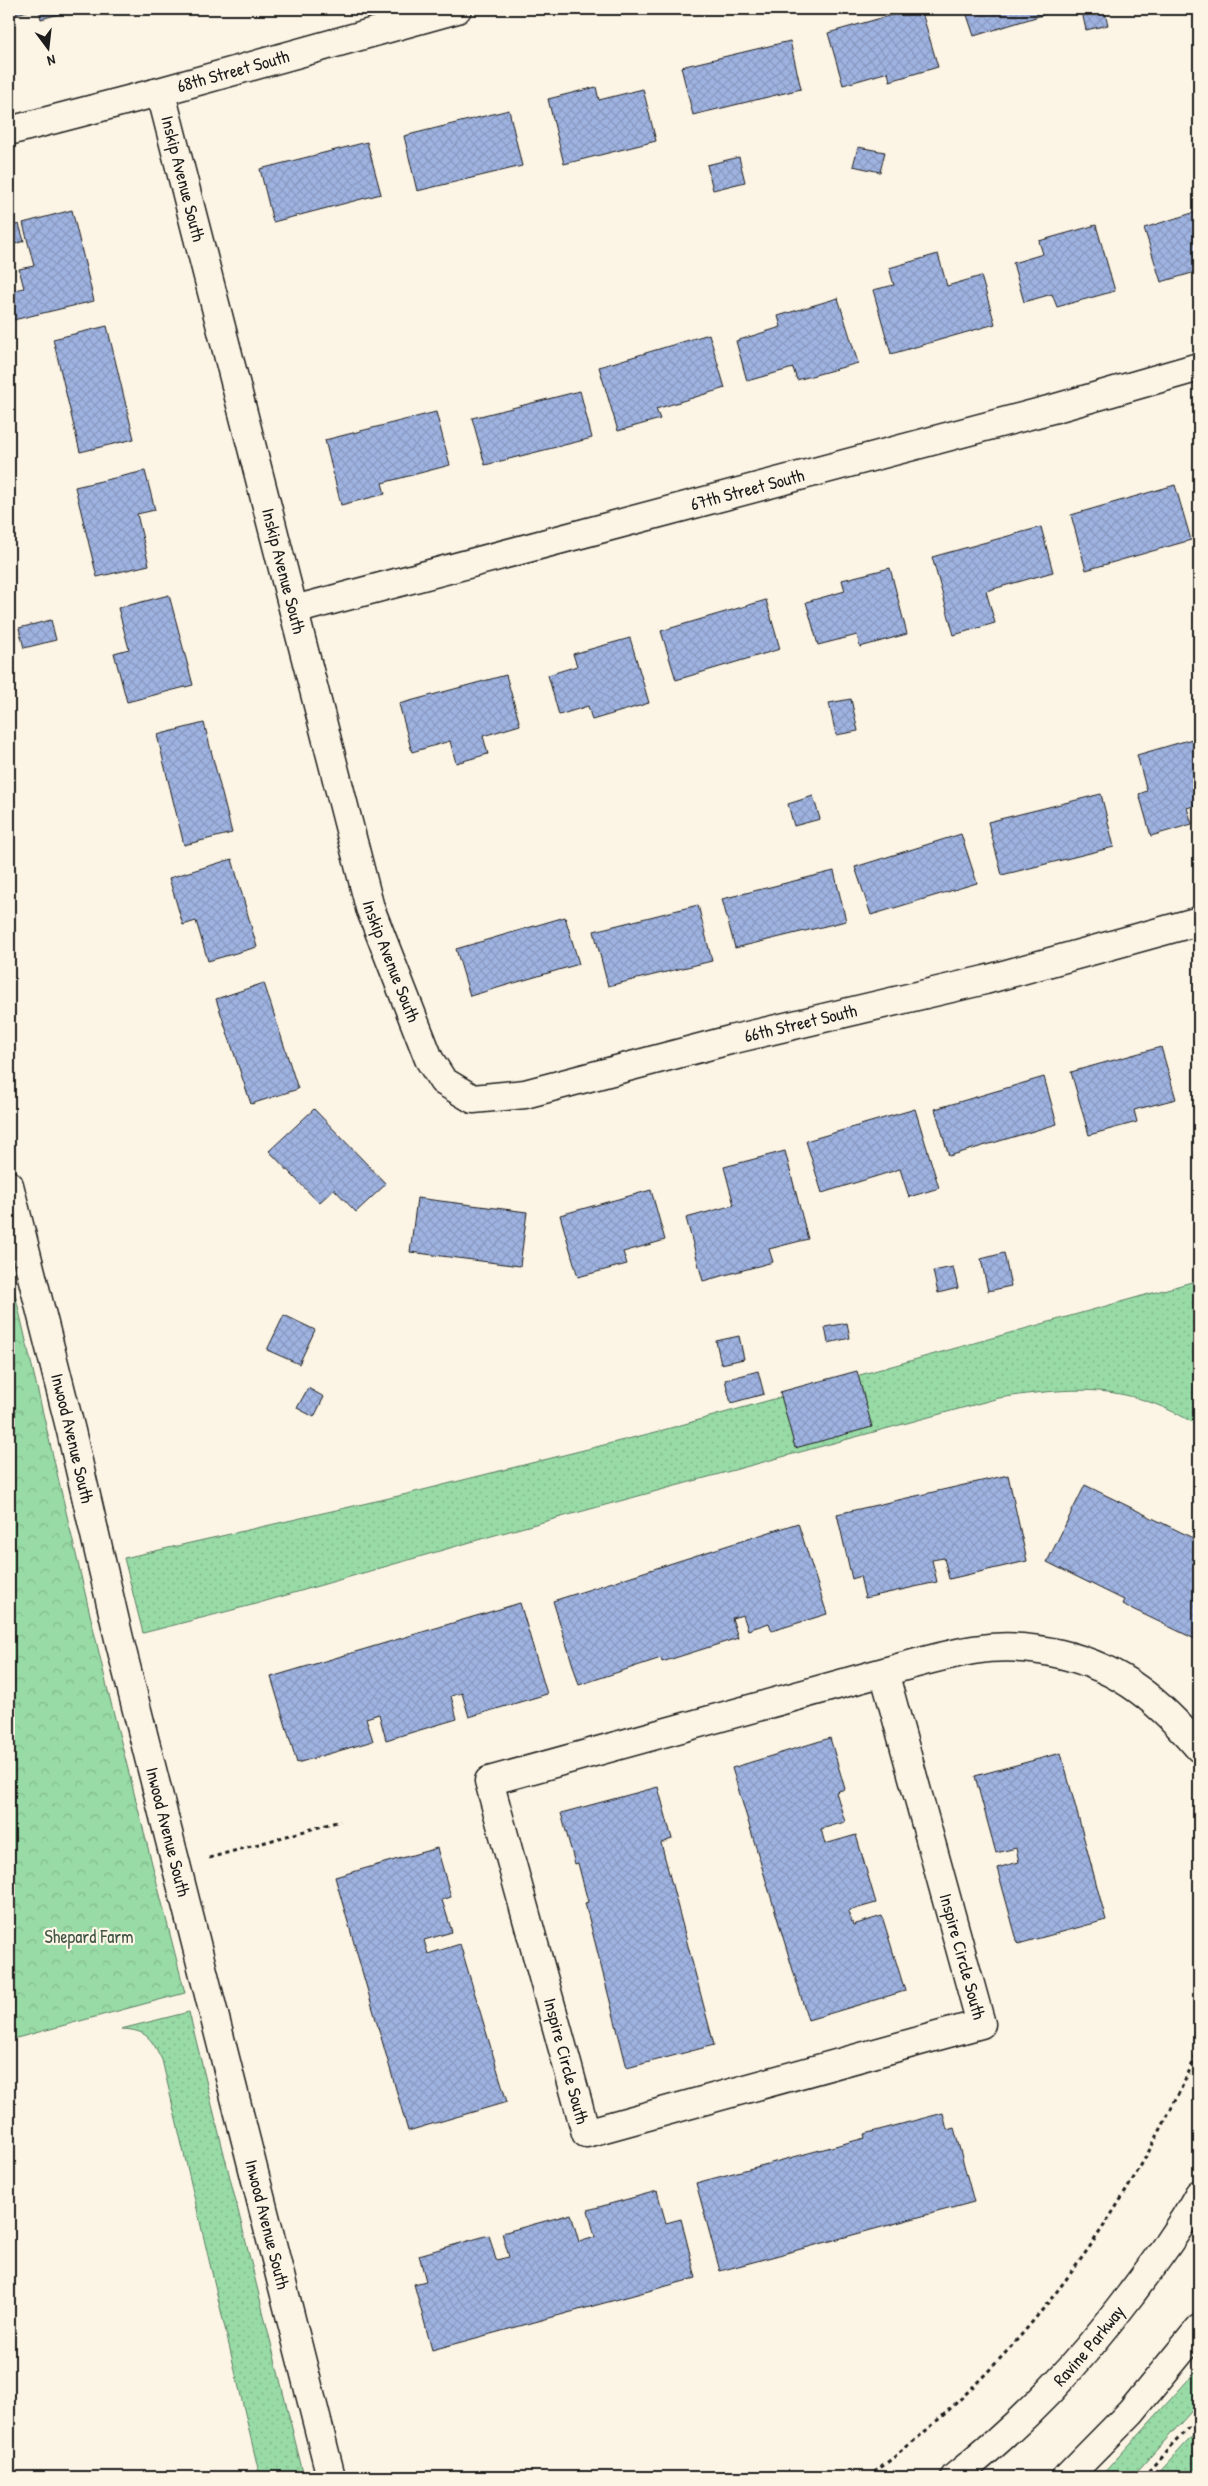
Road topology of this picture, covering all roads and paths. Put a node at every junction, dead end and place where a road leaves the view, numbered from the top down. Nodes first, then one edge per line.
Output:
1 (457, 9) edge
2 (156, 93) junction
3 (9, 131) edge
4 (1199, 367) edge
5 (294, 610) junction
6 (1199, 921) edge
7 (424, 1046) joint
8 (9, 1185) edge
9 (884, 1672) junction
10 (1199, 1748) edge
11 (340, 1822) dead end
12 (177, 1867) junction
13 (1199, 2048) edge
14 (1199, 2194) edge
15 (1199, 2329) edge
16 (1199, 2416) edge
17 (330, 2477) edge
18 (868, 2477) edge
19 (955, 2477) edge
20 (1067, 2477) edge
21 (1143, 2477) edge

1 - 2 street, 68th Street South
2 - 3 street, 68th Street South
2 - 5 street, Inskip Avenue South
4 - 5 street, 67th Street South
5 - 7 street, Inskip Avenue South
6 - 7 street, 66th Street South
8 - 12 street, Inwood Avenue South
9 - 9 street, Inspire Circle South
9 - 10 street, Inspire Circle South
11 - 12 path
12 - 17 street, Inwood Avenue South
13 - 18 path
14 - 19 street, Ravine Parkway
15 - 20 street
16 - 21 path

